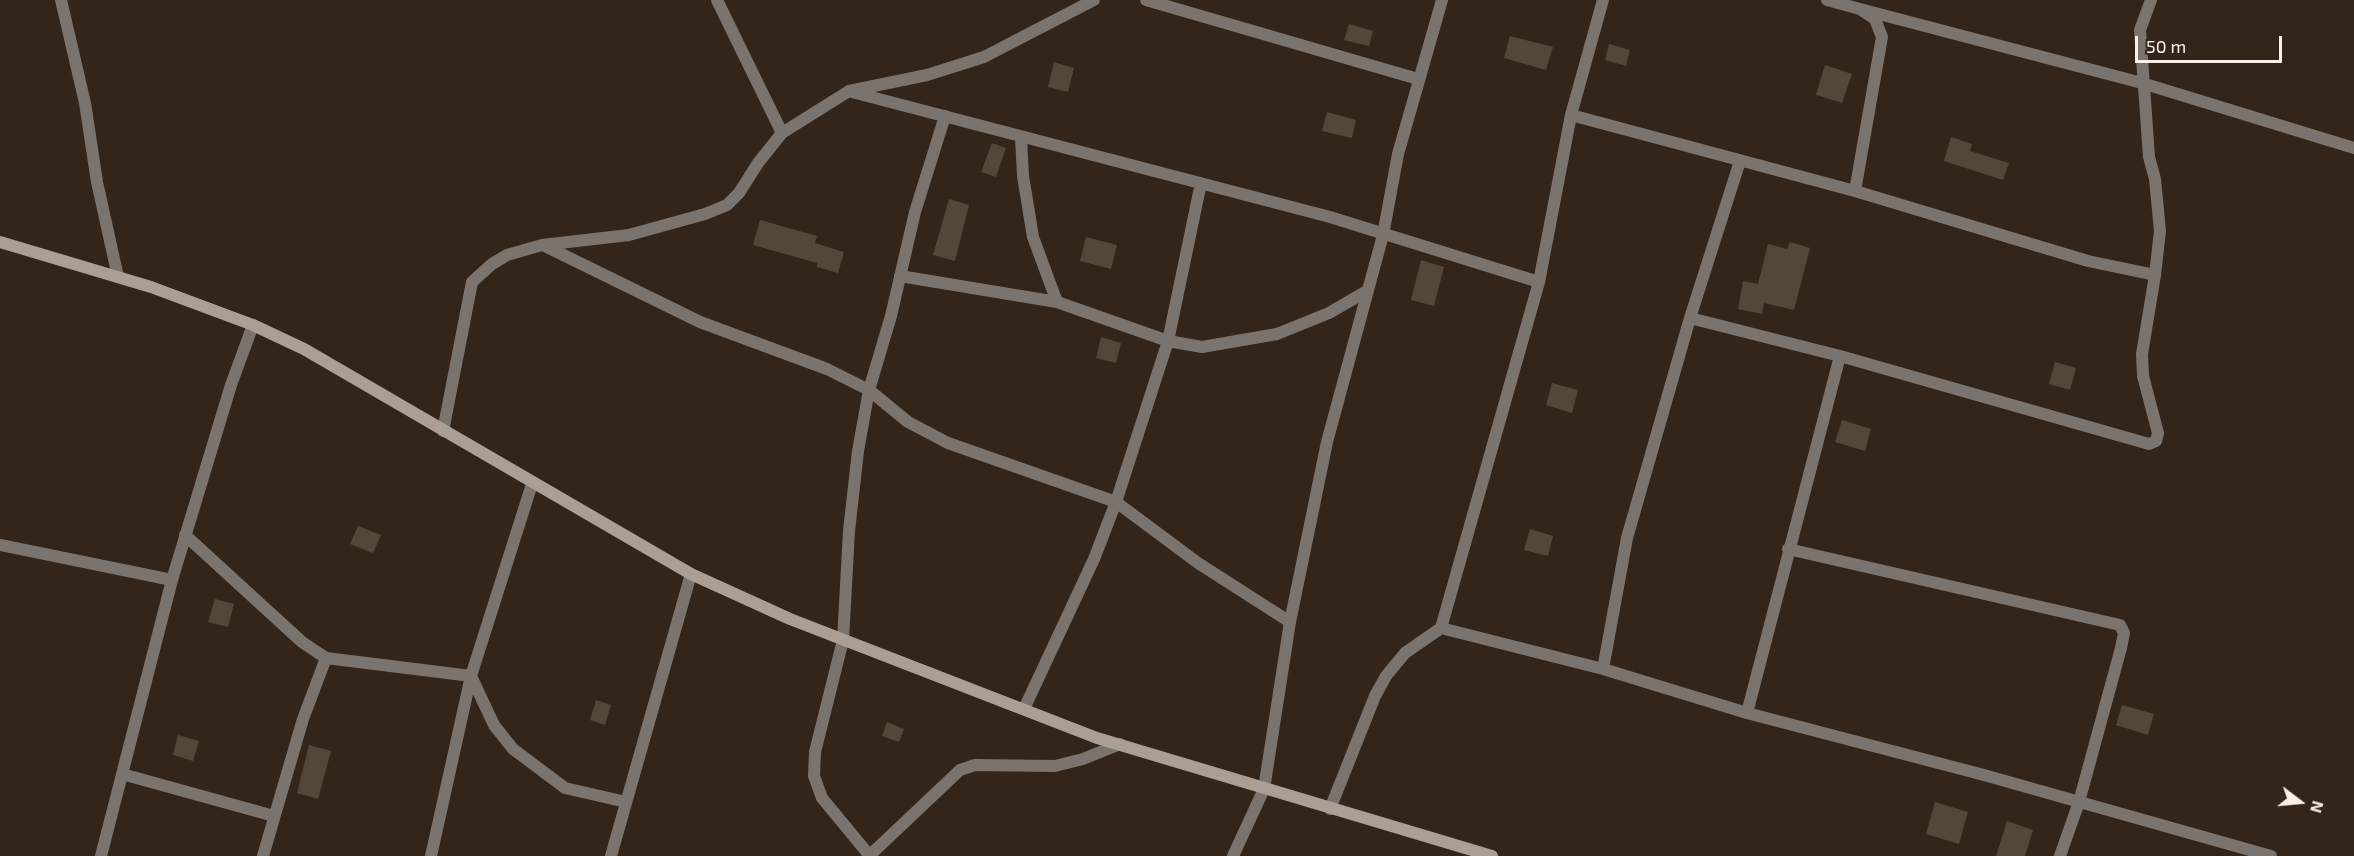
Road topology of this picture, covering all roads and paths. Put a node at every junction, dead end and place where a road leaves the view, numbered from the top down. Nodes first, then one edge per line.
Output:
1 (60, 0) edge
2 (717, 0) edge
3 (1094, 0) edge
4 (1146, 0) edge
5 (1442, 0) edge
6 (1603, 0) edge
7 (1827, 0) edge
8 (2151, 0) edge
9 (1860, 9) junction
10 (1418, 79) junction
11 (2142, 83) junction
12 (849, 91) junction
13 (1571, 115) junction
14 (945, 116) junction
15 (782, 133) junction
16 (1021, 137) junction
17 (2354, 148) edge
18 (1740, 161) junction
19 (1202, 183) junction
20 (1855, 191) junction
21 (1383, 235) junction
22 (0, 242) edge
23 (542, 244) junction
24 (2155, 275) junction
25 (900, 276) junction
26 (118, 277) junction
27 (1539, 282) junction
28 (1367, 291) junction
29 (1057, 302) junction
30 (1690, 318) junction
31 (253, 325) junction
32 (1168, 342) junction
33 (1840, 356) junction
34 (869, 390) junction
35 (443, 431) junction
36 (532, 484) junction
37 (1116, 502) junction
38 (185, 535) junction
39 (0, 545) edge
40 (1788, 549) junction
41 (691, 574) junction
42 (172, 580) junction
43 (1290, 622) junction
44 (1441, 628) junction
45 (843, 640) junction
46 (326, 658) junction
47 (1603, 669) junction
48 (471, 676) junction
49 (1024, 710) junction
50 (1747, 713) junction
51 (1120, 744) junction
52 (122, 774) junction
53 (1264, 789) junction
54 (626, 802) junction
55 (2079, 802) junction
56 (1330, 809) junction
57 (274, 816) junction
58 (102, 855) edge
59 (263, 856) edge
60 (431, 856) edge
61 (611, 856) edge
62 (870, 856) edge
63 (1233, 856) edge
64 (1492, 856) edge
65 (2060, 856) edge
66 (2271, 856) edge

1 - 26 street
2 - 15 street
3 - 12 street
4 - 10 street
5 - 10 street
6 - 13 street
7 - 9 street
8 - 11 street
9 - 11 street
9 - 20 street
10 - 21 street
11 - 17 street
11 - 24 street
12 - 14 street
12 - 15 street
13 - 18 street
13 - 27 street
14 - 16 street
14 - 25 street
15 - 23 street
16 - 19 street
16 - 29 street
18 - 20 street
18 - 30 street
19 - 21 street
19 - 32 street
20 - 24 street
21 - 27 street
21 - 28 street
22 - 26 street
23 - 34 street
23 - 35 street
24 - 33 street
25 - 29 street
25 - 34 street
26 - 31 street
27 - 44 street
28 - 32 street
28 - 43 street
29 - 32 street
30 - 33 street
30 - 47 street
31 - 35 street
31 - 38 street
32 - 37 street
33 - 40 street
34 - 37 street
34 - 45 street
35 - 36 street
36 - 41 street
36 - 48 street
37 - 43 street
37 - 49 street
38 - 42 street
38 - 46 street
39 - 42 street
40 - 50 street
40 - 55 street
41 - 45 street
41 - 54 street
42 - 52 street
43 - 53 street
44 - 47 street
44 - 56 street
45 - 49 street
45 - 62 street
46 - 48 street
46 - 57 street
47 - 50 street
48 - 54 street
48 - 60 street
49 - 51 street
50 - 55 street
51 - 53 street
51 - 62 street
52 - 57 street
52 - 58 street
53 - 56 street
53 - 63 street
54 - 61 street
55 - 65 street
55 - 66 street
56 - 64 street
57 - 59 street

